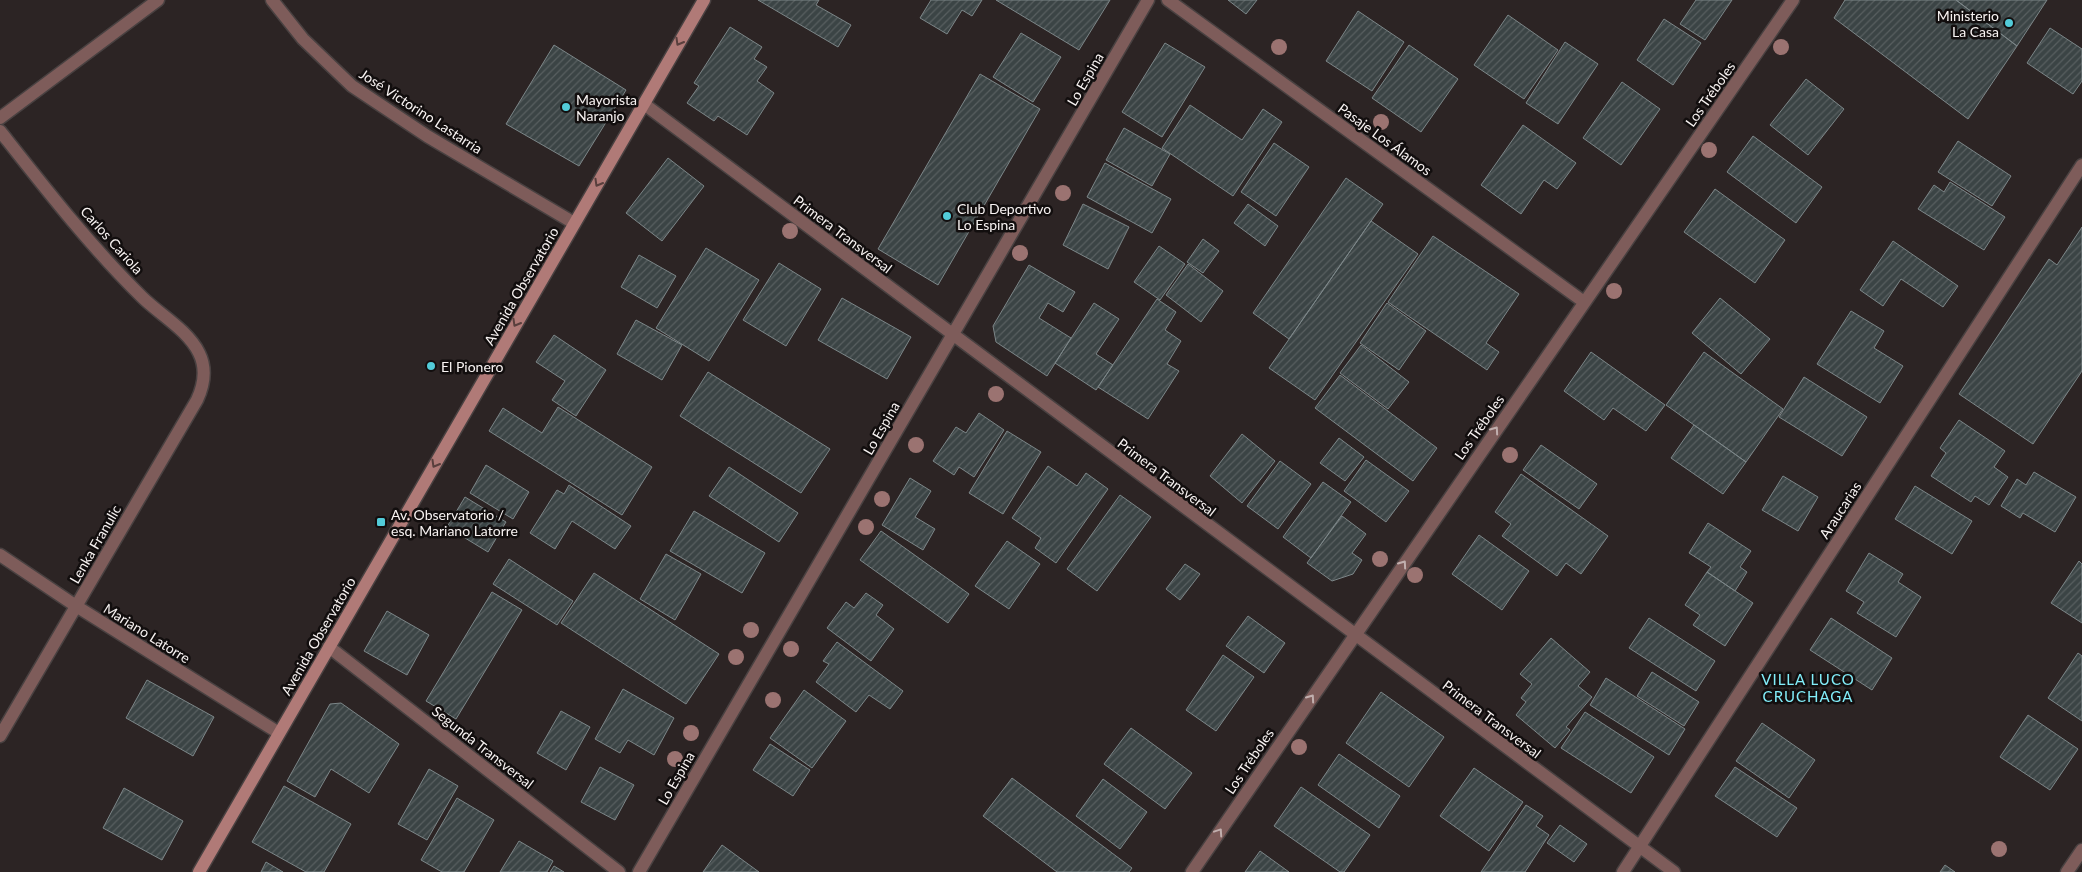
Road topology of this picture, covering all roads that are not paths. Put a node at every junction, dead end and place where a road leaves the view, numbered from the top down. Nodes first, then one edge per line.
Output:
1 (158, 0) edge
2 (272, 0) edge
3 (704, 0) edge
4 (1148, 0) edge
5 (1168, 0) edge
6 (1793, 0) edge
7 (644, 104) junction
8 (0, 118) edge
9 (0, 132) edge
10 (2082, 164) edge
11 (574, 223) junction
12 (1584, 302) junction
13 (953, 335) junction
14 (203, 365) joint
15 (0, 555) edge
16 (76, 606) junction
17 (1354, 635) junction
18 (329, 647) junction
19 (279, 733) junction
20 (0, 736) edge
21 (1639, 847) junction
22 (2082, 850) edge
23 (198, 872) edge
24 (619, 872) edge
25 (639, 872) edge
26 (1192, 872) edge
27 (1623, 872) edge
28 (1674, 872) edge
29 (2067, 872) edge

1 - 8 street
2 - 11 street, José Victorino Lastarria
3 -> 7 main road, Avenida Observatorio
4 - 13 street, Lo Espina
5 - 12 street, Pasaje Los Álamos
6 - 12 street, Los Tréboles
7 -> 11 main road, Avenida Observatorio
7 - 13 street, Primera Transversal
9 - 14 street, Carlos Cariola
10 - 21 street, Araucarias
11 -> 18 main road, Avenida Observatorio
17 -> 12 street, Los Tréboles
13 - 17 street, Primera Transversal
13 - 25 street, Lo Espina
14 - 16 street, Lenka Franulic
15 - 16 street, Mariano Latorre
16 - 19 street, Mariano Latorre
16 - 20 street, Lenka Franulic
17 - 21 street, Primera Transversal
26 -> 17 street, Los Tréboles
18 - 19 main road, Avenida Observatorio
18 - 24 street, Segunda Transversal
19 - 23 main road, Avenida Observatorio
21 - 27 street, Araucarias
21 - 28 street, Primera Transversal
22 - 29 street

